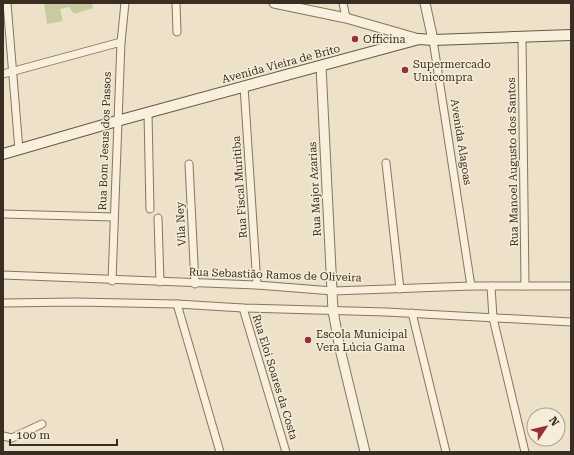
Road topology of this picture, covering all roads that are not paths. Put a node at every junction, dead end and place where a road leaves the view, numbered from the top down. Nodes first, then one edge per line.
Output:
1 (7, 3) edge
2 (124, 3) edge
3 (176, 3) edge
4 (274, 3) edge
5 (343, 3) edge
6 (425, 3) edge
7 (346, 18) junction
8 (177, 32) dead end
9 (571, 35) edge
10 (419, 38) junction
11 (522, 38) junction
12 (433, 40) junction
13 (121, 42) junction
14 (321, 66) junction
15 (12, 71) junction
16 (3, 74) edge
17 (244, 86) junction
18 (148, 113) junction
19 (117, 121) junction
20 (19, 150) junction
21 (3, 154) edge
22 (386, 163) dead end
23 (189, 164) dead end
24 (150, 209) dead end
25 (3, 214) edge
26 (114, 217) junction
27 (158, 218) dead end
28 (3, 275) edge
29 (112, 281) junction
30 (160, 282) junction
31 (195, 284) junction
32 (257, 285) junction
33 (471, 286) junction
34 (491, 286) junction
35 (525, 286) junction
36 (571, 286) edge
37 (400, 289) junction
38 (333, 291) junction
39 (3, 303) edge
40 (177, 304) junction
41 (243, 308) junction
42 (333, 311) junction
43 (412, 313) junction
44 (493, 318) junction
45 (571, 322) edge
46 (42, 424) dead end
47 (3, 436) edge
48 (220, 452) edge
49 (286, 452) edge
50 (365, 452) edge
51 (446, 452) edge
52 (525, 452) edge

1 - 15 street
2 - 13 street, Rua Bom Jesus dos Passos
3 - 8 street
4 - 7 street
5 - 7 street
6 - 12 street, Avenida Alagoas
7 - 10 street
9 - 11 main road, Avenida Vieira de Brito
10 - 12 main road, Avenida Vieira de Brito
10 - 14 main road, Avenida Vieira de Brito
11 - 12 main road, Avenida Vieira de Brito
11 - 35 street, Rua Manoel Augusto dos Santos
12 - 33 street, Avenida Alagoas
13 - 15 street
13 - 19 street, Rua Bom Jesus dos Passos
14 - 17 main road, Avenida Vieira de Brito
14 - 38 street, Rua Major Azarias
15 - 16 street
15 - 20 street
17 - 18 main road, Avenida Vieira de Brito
17 - 32 street, Rua Fiscal Muritiba
18 - 19 main road, Avenida Vieira de Brito
18 - 24 street
19 - 20 main road, Avenida Vieira de Brito
19 - 26 street, Rua Bom Jesus dos Passos
20 - 21 main road, Avenida Vieira de Brito
22 - 37 street
23 - 31 street, Vila Ney
25 - 26 street
26 - 29 street, Rua Bom Jesus dos Passos
27 - 30 street
28 - 29 street, Rua Sebastião Ramos de Oliveira
29 - 30 street, Rua Sebastião Ramos de Oliveira
30 - 31 street, Rua Sebastião Ramos de Oliveira
31 - 32 street, Rua Sebastião Ramos de Oliveira
32 - 38 street, Rua Sebastião Ramos de Oliveira
33 - 34 street, Rua Sebastião Ramos de Oliveira
33 - 37 street, Rua Sebastião Ramos de Oliveira
34 - 35 street, Rua Sebastião Ramos de Oliveira
34 - 44 street
35 - 36 street, Rua Sebastião Ramos de Oliveira
37 - 38 street, Rua Sebastião Ramos de Oliveira
38 - 42 street, Rua Major Azarias
39 - 40 street
40 - 41 street
40 - 48 street
41 - 42 street
41 - 49 street, Rua Eloi Soares da Costa
42 - 43 street
42 - 50 street, Rua Major Azarias
43 - 44 street
43 - 51 street
44 - 45 street
44 - 52 street
46 - 47 street

